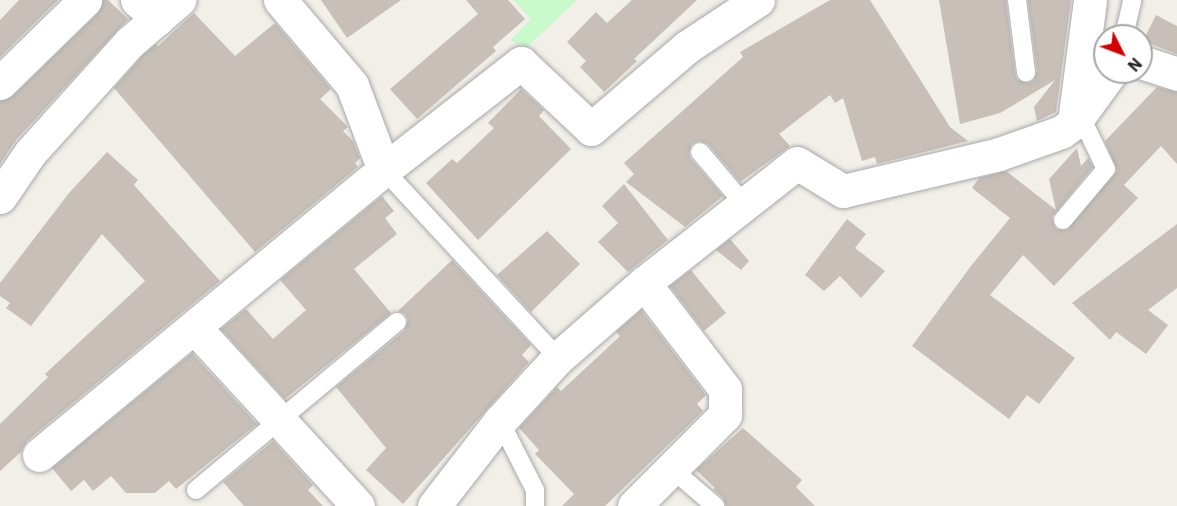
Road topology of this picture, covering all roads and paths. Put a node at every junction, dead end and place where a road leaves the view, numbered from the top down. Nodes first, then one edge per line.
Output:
1 (86, 0) edge
2 (280, 0) edge
3 (758, 0) edge
4 (1017, 0) edge
5 (1090, 0) edge
6 (1132, 0) edge
7 (158, 6) edge
8 (1127, 24) edge
9 (1153, 66) edge
10 (1026, 72) dead end
11 (1177, 74) edge
12 (0, 83) edge
13 (1102, 84) edge
14 (1077, 119) junction
15 (700, 152) dead end
16 (384, 170) junction
17 (0, 197) edge
18 (744, 204) junction
19 (1063, 220) dead end
20 (645, 283) junction
21 (397, 322) dead end
22 (195, 328) junction
23 (558, 358) junction
24 (280, 420) junction
25 (500, 421) junction
26 (39, 455) dead end
27 (672, 469) junction
28 (196, 490) dead end
29 (358, 506) edge
30 (434, 506) edge
31 (535, 506) edge
32 (634, 506) edge
33 (715, 506) edge

1 - 12 street
2 - 16 street
3 - 16 street
4 - 10 lane
5 - 14 street
6 - 8 lane
7 - 17 street
9 - 11 street
13 - 14 street
14 - 18 street
14 - 19 lane
15 - 18 lane
16 - 22 street
16 - 23 lane
18 - 20 street
20 - 23 street
20 - 27 street
21 - 24 lane
22 - 24 street
22 - 26 street
23 - 25 street
24 - 28 lane
24 - 29 street
25 - 30 street
25 - 31 lane
27 - 32 street
27 - 33 lane

